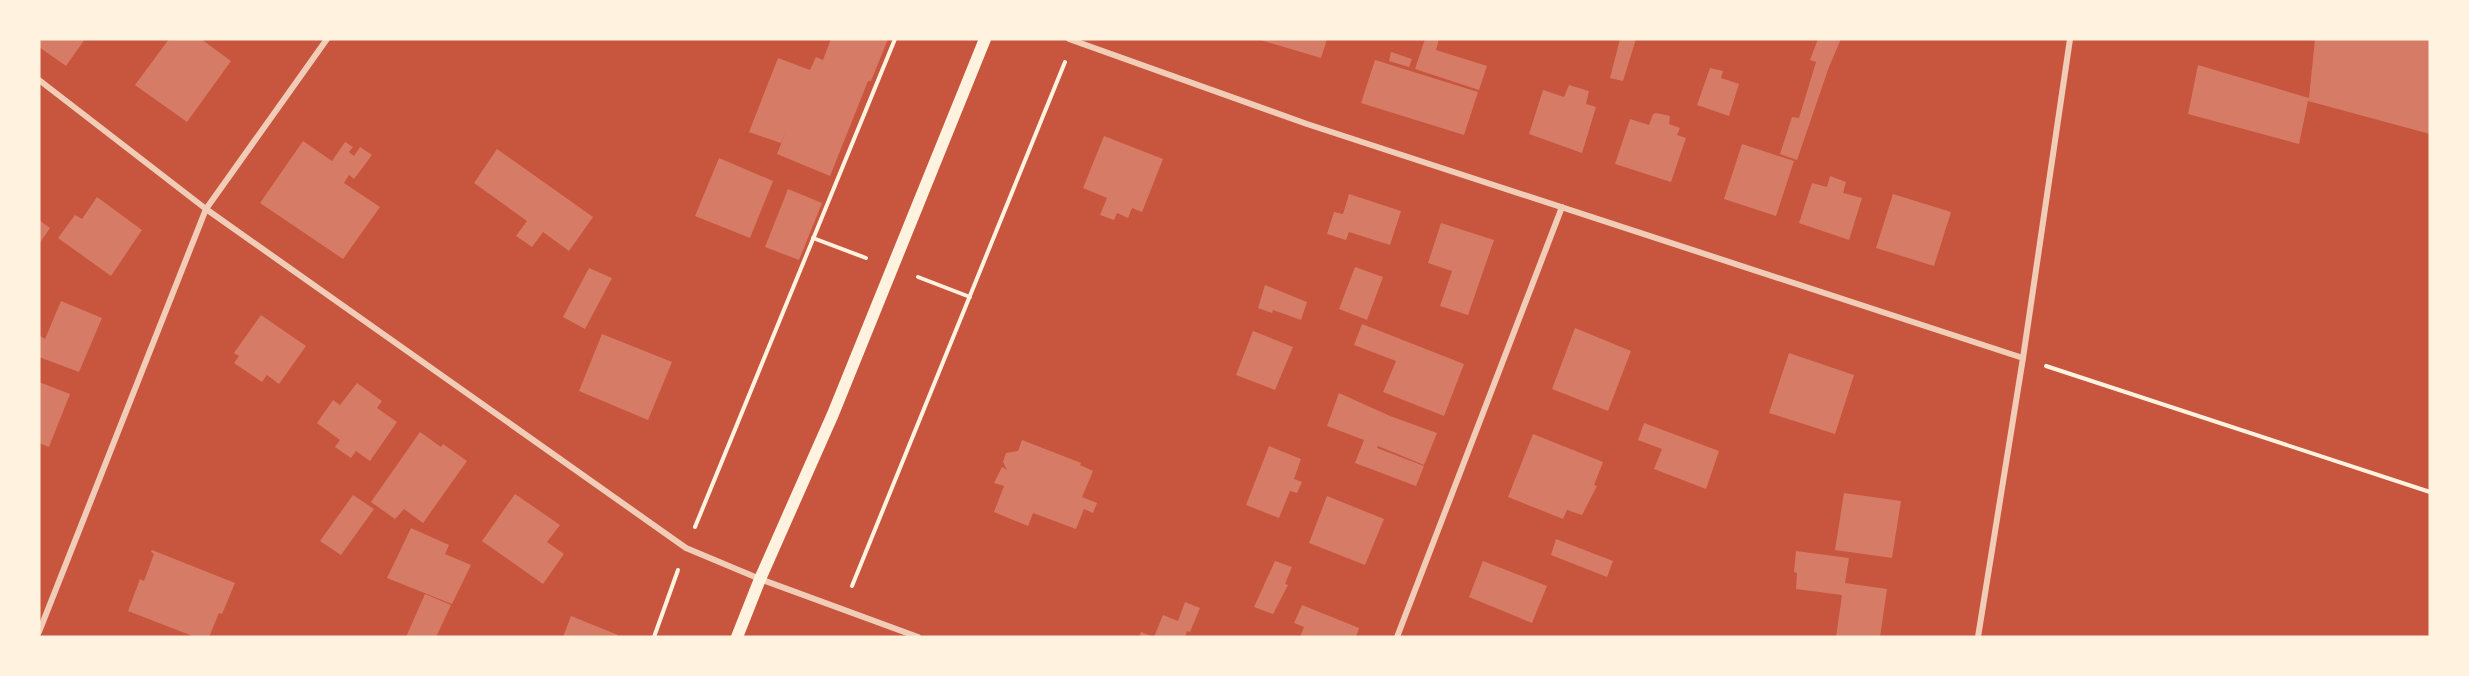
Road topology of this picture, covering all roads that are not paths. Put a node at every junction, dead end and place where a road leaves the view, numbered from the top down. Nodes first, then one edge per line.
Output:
1 (327, 39) edge
2 (985, 39) edge
3 (2070, 39) edge
4 (1072, 40) edge
5 (39, 80) edge
6 (1562, 207) junction
7 (206, 209) junction
8 (2023, 358) junction
9 (760, 579) junction
10 (39, 632) edge
11 (737, 637) edge
12 (918, 637) edge
13 (1397, 637) edge
14 (1978, 637) edge

1 - 7 street
2 - 9 main road
3 - 8 street
4 - 6 street
5 - 7 street
6 - 8 street
6 - 13 street
7 - 9 street
7 - 10 street
8 - 14 street
9 - 11 main road
9 - 12 street

